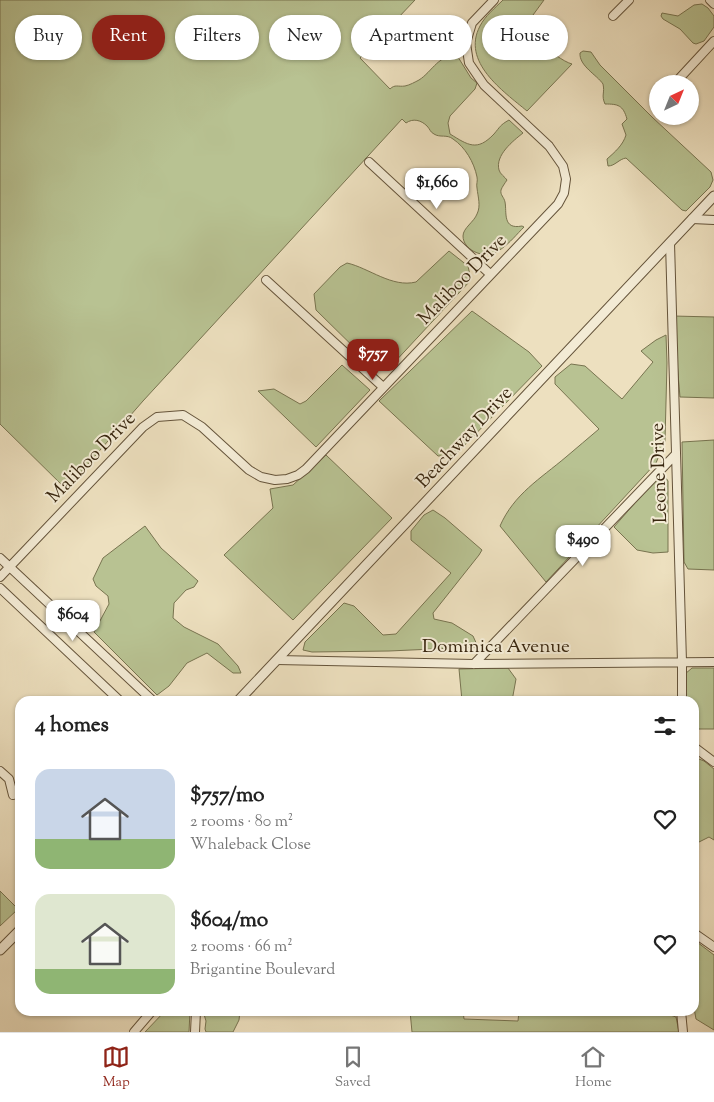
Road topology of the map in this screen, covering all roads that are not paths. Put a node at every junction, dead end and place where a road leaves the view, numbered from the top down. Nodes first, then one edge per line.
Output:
1 (494, 0) edge
2 (629, 0) edge
3 (710, 0) edge
4 (714, 4) edge
5 (613, 16) dead end
6 (714, 41) edge
7 (683, 75) edge
8 (369, 162) dead end
9 (714, 196) edge
10 (692, 219) junction
11 (714, 220) edge
12 (670, 243) junction
13 (490, 274) junction
14 (266, 280) dead end
15 (383, 387) junction
16 (675, 454) junction
17 (0, 558) edge
18 (9, 567) junction
19 (0, 577) edge
20 (0, 588) edge
21 (277, 660) junction
22 (682, 662) junction
23 (714, 662) edge
24 (474, 664) junction
25 (115, 696) edge
26 (148, 696) edge
27 (243, 696) edge
28 (682, 696) edge
29 (699, 752) edge
30 (714, 762) edge
31 (0, 770) edge
32 (13, 795) dead end
33 (15, 935) edge
34 (699, 936) edge
35 (714, 947) edge
36 (0, 950) edge
37 (148, 1016) edge
38 (196, 1016) edge
39 (682, 1016) edge
40 (134, 1032) edge
41 (195, 1032) edge
42 (683, 1032) edge

1 - 13 street, Maliboo Drive
2 - 5 street
3 - 4 street
6 - 7 street
8 - 13 street
9 - 10 street, Beachway Drive
10 - 11 street
10 - 12 street, Beachway Drive
12 - 16 street, Leone Drive
12 - 21 street, Beachway Drive
13 - 15 street, Maliboo Drive
14 - 15 street
15 - 18 street, Maliboo Drive
16 - 22 street, Leone Drive
16 - 24 street
17 - 18 street
18 - 19 street, Maliboo Drive
18 - 26 street
20 - 25 street
21 - 24 street, Dominica Avenue
21 - 27 street, Beachway Drive
22 - 23 street, Dominica Avenue
22 - 24 street, Dominica Avenue
22 - 28 street, Leone Drive
29 - 30 street
31 - 32 street
33 - 36 street
34 - 35 street
37 - 40 street
38 - 41 street
39 - 42 street

